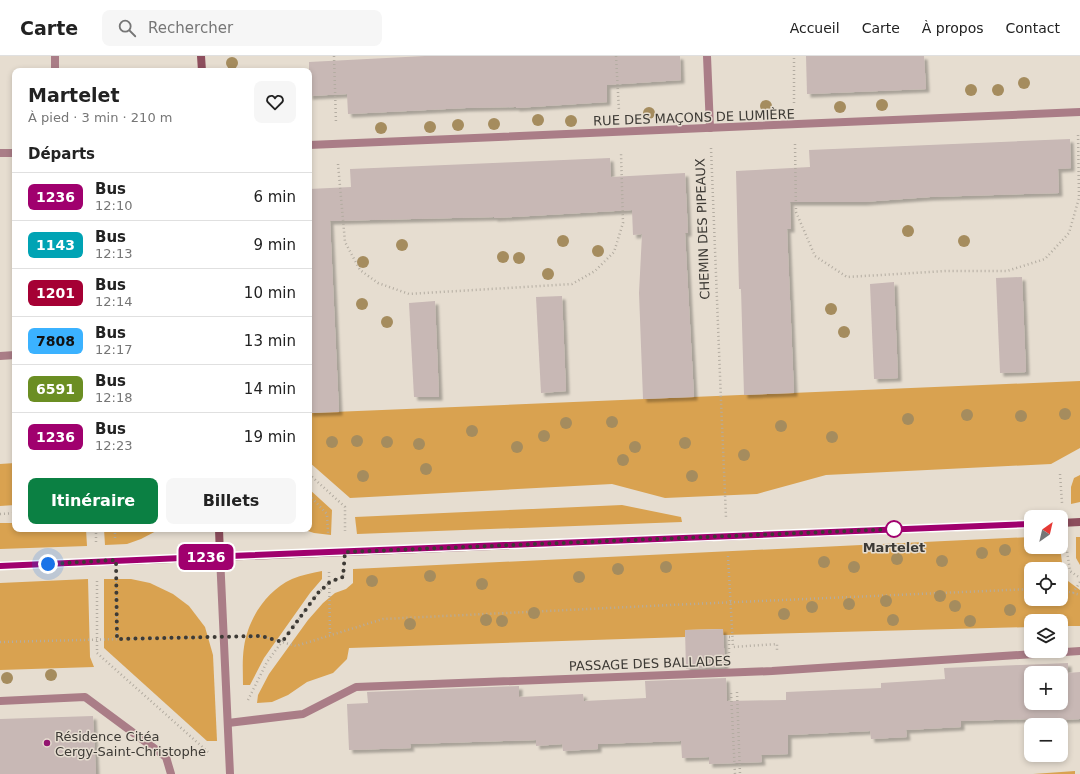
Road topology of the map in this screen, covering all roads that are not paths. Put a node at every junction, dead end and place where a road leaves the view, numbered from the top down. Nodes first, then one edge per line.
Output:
1 (54, 56) edge
2 (201, 56) edge
3 (707, 56) edge
4 (55, 68) edge
5 (202, 68) edge
6 (1079, 112) edge
7 (710, 128) junction
8 (312, 145) edge
9 (0, 153) edge
10 (12, 153) edge
11 (12, 355) edge
12 (0, 356) edge
13 (1080, 522) edge
14 (1068, 523) edge
15 (1024, 524) edge
16 (219, 532) edge
17 (220, 556) junction
18 (0, 566) edge
19 (1080, 651) edge
20 (0, 701) edge
21 (228, 723) junction
22 (171, 774) edge
23 (230, 774) edge

1 - 4 street
2 - 5 main road
3 - 7 street
6 - 7 street, RUE DES MAÇONS DE LUMIÈRE
7 - 8 street, RUE DES MAÇONS DE LUMIÈRE
9 - 10 street
11 - 12 street
13 - 14 main road
15 - 17 main road
16 - 17 main road
17 - 18 main road
17 - 21 street
19 - 21 street, PASSAGE DES BALLADES
20 - 22 street
21 - 23 street

